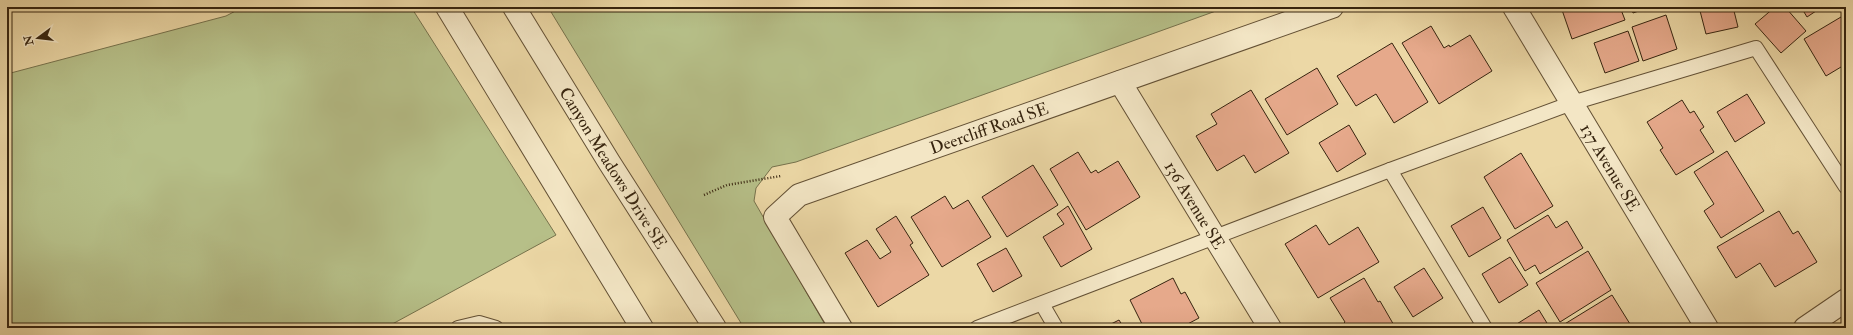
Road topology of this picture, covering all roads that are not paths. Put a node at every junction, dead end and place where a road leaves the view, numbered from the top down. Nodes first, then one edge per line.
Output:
1 (447, 7) edge
2 (514, 7) edge
3 (1332, 7) edge
4 (1514, 7) edge
5 (1120, 82) junction
6 (1572, 103) junction
7 (1390, 170) junction
8 (1846, 187) edge
9 (1215, 237) junction
10 (1846, 300) edge
11 (1042, 304) junction
12 (458, 328) edge
13 (496, 328) edge
14 (642, 328) edge
15 (714, 328) edge
16 (841, 328) edge
17 (977, 328) edge
18 (1056, 328) edge
19 (1270, 328) edge
20 (1485, 328) edge
21 (1707, 328) edge
22 (1805, 328) edge

1 - 14 street
2 - 15 street, Canyon Meadows Drive SE
3 - 5 street, Deercliff Road SE
4 - 6 street, 137 Avenue SE
5 - 9 street, 136 Avenue SE
5 - 16 street, Deercliff Road SE
6 - 7 lane
6 - 8 lane
6 - 21 street, 137 Avenue SE
7 - 9 lane
7 - 20 lane
9 - 11 lane
9 - 19 street, 136 Avenue SE
10 - 22 street
11 - 17 lane
11 - 18 lane
12 - 13 lane

